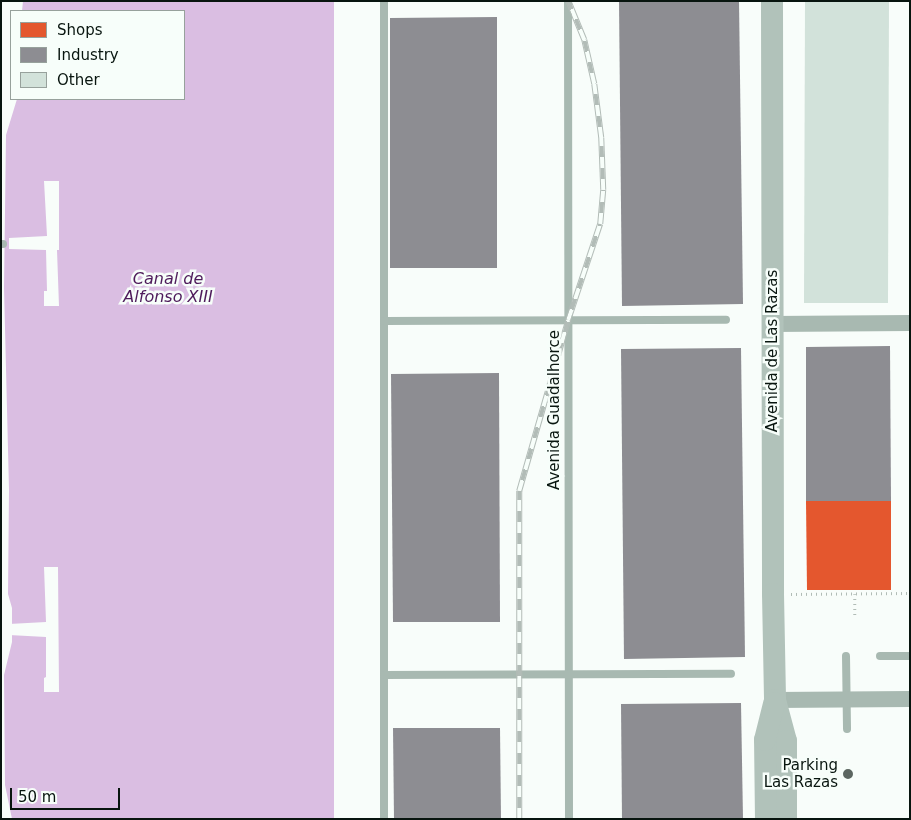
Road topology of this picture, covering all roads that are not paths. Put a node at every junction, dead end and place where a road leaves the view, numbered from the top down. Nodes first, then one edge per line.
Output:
1 (384, 1) edge
2 (568, 1) edge
3 (772, 1) edge
4 (568, 320) junction
5 (726, 320) dead end
6 (384, 321) junction
7 (772, 324) junction
8 (910, 324) edge
9 (846, 656) dead end
10 (880, 656) dead end
11 (910, 656) edge
12 (569, 674) junction
13 (731, 674) dead end
14 (384, 675) junction
15 (775, 700) junction
16 (846, 700) junction
17 (910, 700) edge
18 (847, 729) dead end
19 (384, 819) edge
20 (569, 819) edge
21 (766, 819) edge
22 (786, 819) edge

1 - 6 lane
2 - 4 lane, Avenida Guadalhorce
3 - 7 main road, Avenida de Las Razas
4 - 5 lane
4 - 6 lane
4 - 12 lane, Avenida Guadalhorce
6 - 14 lane
7 - 8 street
7 - 15 main road, Avenida de Las Razas
9 - 16 lane
10 - 11 lane
12 - 13 lane
12 - 14 lane
12 - 20 lane, Avenida Guadalhorce
14 - 19 lane
15 - 16 street
15 - 21 main road, Avenida de Las Razas
15 - 22 main road, Avenida de Las Razas
16 - 17 street
16 - 18 lane

